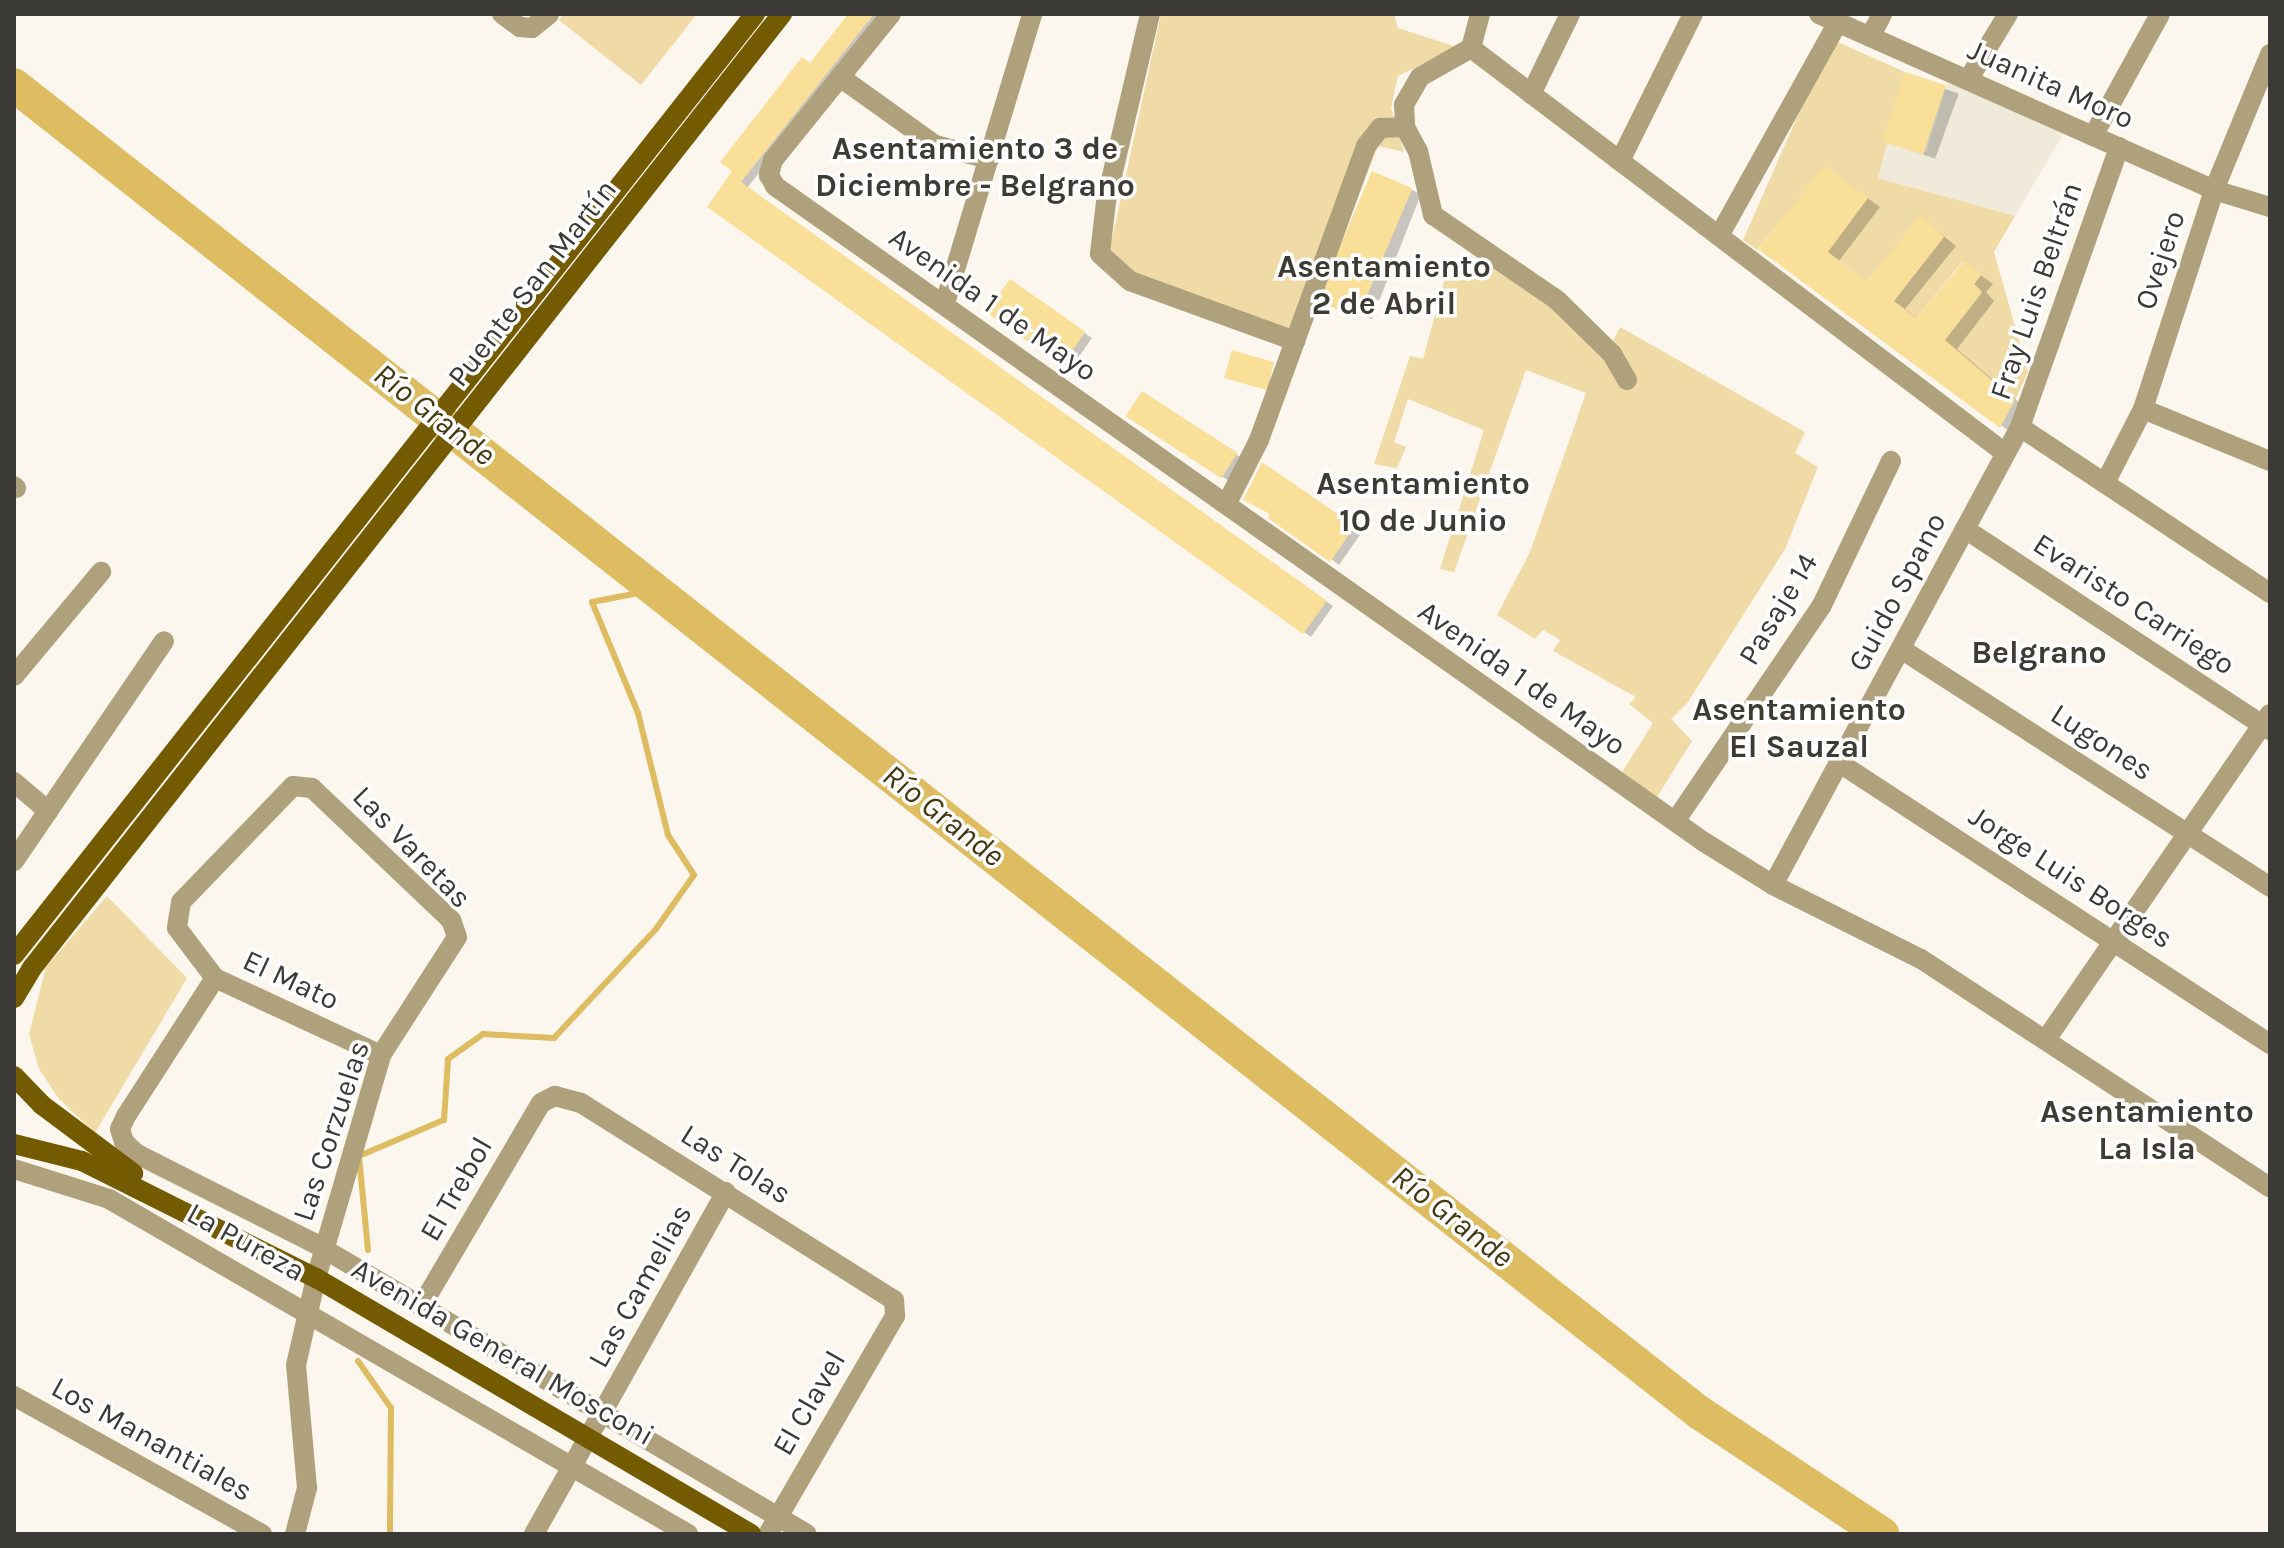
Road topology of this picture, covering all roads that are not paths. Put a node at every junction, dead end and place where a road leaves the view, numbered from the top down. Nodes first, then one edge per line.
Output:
1 (502, 14) edge
2 (549, 14) edge
3 (755, 14) edge
4 (782, 14) edge
5 (891, 14) edge
6 (1032, 14) edge
7 (1150, 14) edge
8 (1480, 14) edge
9 (1570, 14) edge
10 (1693, 14) edge
11 (1882, 14) edge
12 (2008, 14) edge
13 (1824, 16) edge
14 (2152, 17) edge
15 (1870, 37) junction
16 (1471, 48) junction
17 (2270, 54) edge
18 (840, 77) junction
19 (1968, 80) junction
20 (1531, 94) junction
21 (1405, 127) junction
22 (2093, 136) junction
23 (2119, 147) junction
24 (989, 159) junction
25 (1620, 161) junction
26 (2214, 190) junction
27 (2270, 207) edge
28 (1719, 236) junction
29 (945, 303) junction
30 (1295, 341) junction
31 (1627, 380) dead end
32 (2143, 409) junction
33 (2020, 427) junction
34 (2005, 453) junction
35 (1891, 461) dead end
36 (2270, 461) edge
37 (2105, 483) junction
38 (1227, 503) junction
39 (1965, 529) junction
40 (101, 572) dead end
41 (2270, 593) edge
42 (164, 641) dead end
43 (1901, 649) junction
44 (14, 676) edge
45 (2268, 723) edge
46 (1838, 762) junction
47 (14, 782) edge
48 (48, 811) junction
49 (1676, 820) junction
50 (2192, 834) junction
51 (14, 861) edge
52 (1773, 885) junction
53 (2270, 887) edge
54 (181, 902) joint
55 (2117, 942) junction
56 (451, 952) joint
57 (14, 955) edge
58 (215, 978) junction
59 (14, 998) edge
60 (2047, 1038) junction
61 (2270, 1044) edge
62 (381, 1055) junction
63 (14, 1076) edge
64 (541, 1103) joint
65 (14, 1144) edge
66 (14, 1169) edge
67 (2270, 1187) edge
68 (726, 1192) junction
69 (221, 1228) junction
70 (324, 1249) junction
71 (316, 1278) junction
72 (894, 1300) joint
73 (422, 1305) junction
74 (308, 1312) junction
75 (14, 1396) edge
76 (604, 1413) junction
77 (590, 1437) junction
78 (575, 1467) junction
79 (773, 1525) edge
80 (262, 1534) edge
81 (295, 1534) edge
82 (534, 1534) edge
83 (688, 1534) edge
84 (751, 1534) edge
85 (807, 1534) edge

1 - 2 street
3 - 57 main road, Puente San Martín
4 - 59 main road, Puente San Martín
5 - 18 street
6 - 24 street
7 - 30 street
8 - 16 street
9 - 20 street
10 - 25 street
11 - 15 street
12 - 19 street
13 - 15 street, Juanita Moro
13 - 28 street
14 - 22 street
15 - 19 street, Juanita Moro
16 - 20 street
16 - 21 street
17 - 26 street, Ovejero
18 - 24 street
18 - 29 street, Avenida 1 de Mayo
19 - 22 street, Juanita Moro
20 - 25 street
21 - 30 street
21 - 31 street
22 - 23 street, Juanita Moro
23 - 26 street, Juanita Moro
23 - 33 street, Fray Luis Beltrán
24 - 29 street
25 - 28 street
26 - 27 street, Juanita Moro
26 - 32 street, Ovejero
28 - 34 street
29 - 38 street, Avenida 1 de Mayo
30 - 38 street
32 - 36 street
32 - 37 street, Ovejero
33 - 34 street, Fray Luis Beltrán
33 - 37 street
34 - 39 street, Guido Spano
35 - 49 street, Pasaje 14
37 - 41 street
38 - 49 street, Avenida 1 de Mayo
39 - 43 street, Guido Spano
39 - 45 street, Evaristo Carriego
40 - 44 street
42 - 48 street
43 - 46 street, Guido Spano
43 - 50 street, Lugones
45 - 50 street
46 - 52 street, Guido Spano
46 - 55 street, Jorge Luis Borges
47 - 48 street
48 - 51 street
49 - 52 street, Avenida 1 de Mayo
50 - 53 street, Lugones
50 - 55 street
52 - 60 street, Avenida 1 de Mayo
54 - 56 street, Las Varetas
54 - 58 street, El Mato
55 - 60 street
55 - 61 street, Jorge Luis Borges
56 - 62 street, Las Corzuelas
58 - 62 street, El Mato
58 - 70 street, Las Corzuelas
60 - 67 street, Avenida 1 de Mayo
62 - 70 street, Las Corzuelas
63 - 69 main road
64 - 68 street, Las Tolas
64 - 73 street, El Trebol
65 - 69 main road
66 - 74 street, La Pureza
68 - 72 street, Las Tolas
68 - 76 street, Las Camelias
69 - 71 main road, Avenida General Mosconi
70 - 71 street, Las Corzuelas
70 - 73 street, Las Corzuelas
71 - 74 street, Las Corzuelas
71 - 77 main road, Avenida General Mosconi
72 - 79 street, El Clavel
73 - 76 street, Las Corzuelas
74 - 78 street, La Pureza
74 - 81 street, Las Corzuelas
75 - 80 street, Los Manantiales
76 - 77 street, Las Camelias
76 - 79 street, Las Corzuelas
77 - 78 street, Las Camelias
77 - 84 main road, Avenida General Mosconi
78 - 82 street, Las Camelias
78 - 83 street, La Pureza
79 - 85 street, Las Corzuelas

